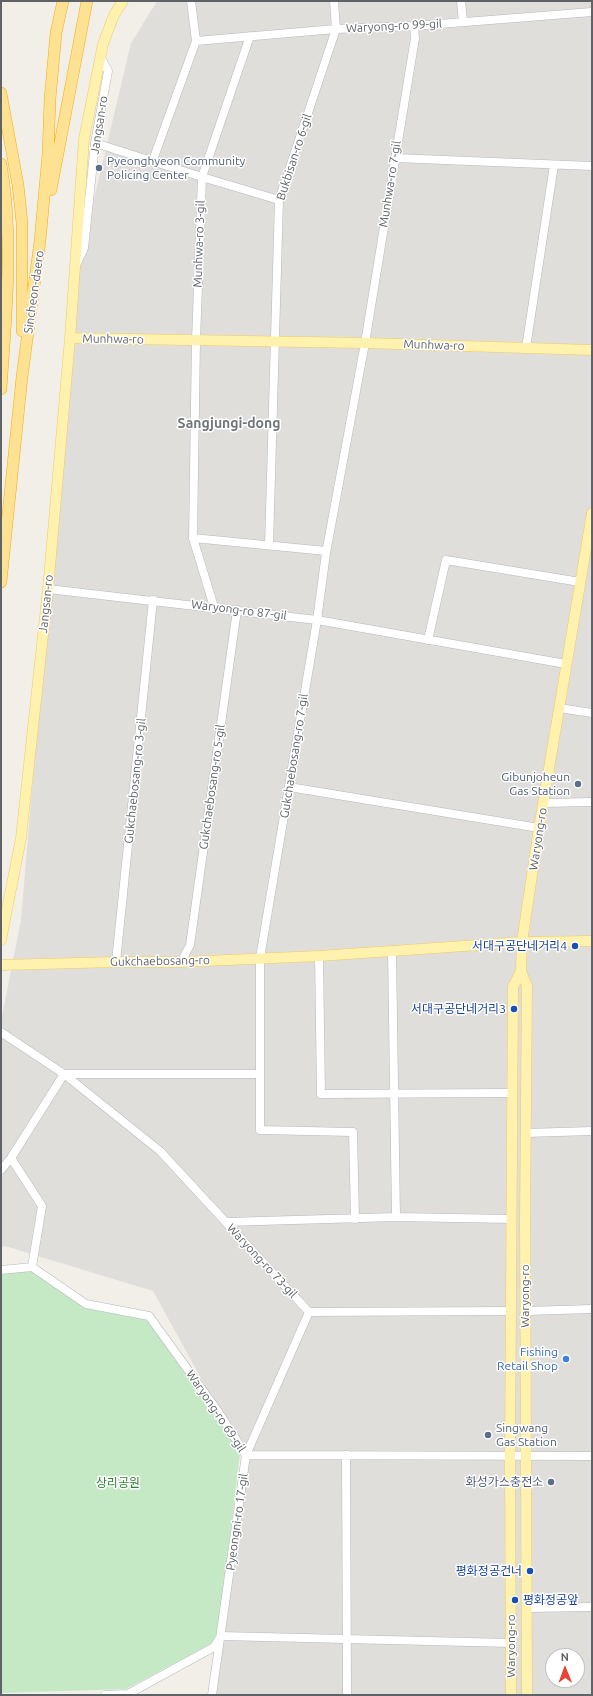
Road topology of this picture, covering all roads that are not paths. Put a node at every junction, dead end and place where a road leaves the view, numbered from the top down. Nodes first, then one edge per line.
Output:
1 (63, 1) edge
2 (87, 1) edge
3 (123, 1) edge
4 (191, 1) edge
5 (334, 1) edge
6 (460, 1) edge
7 (592, 12) edge
8 (463, 22) junction
9 (414, 26) junction
10 (336, 29) junction
11 (250, 36) junction
12 (196, 41) junction
13 (100, 56) junction
14 (1, 93) edge
15 (95, 142) junction
16 (395, 158) junction
17 (153, 160) junction
18 (1, 164) edge
19 (554, 165) junction
20 (592, 166) edge
21 (202, 177) junction
22 (279, 200) junction
23 (40, 242) junction
24 (76, 265) junction
25 (70, 338) junction
26 (196, 340) junction
27 (276, 341) junction
28 (365, 343) junction
29 (526, 348) junction
30 (592, 350) edge
31 (22, 377) junction
32 (1, 389) edge
33 (592, 513) edge
34 (193, 538) junction
35 (269, 545) junction
36 (326, 553) junction
37 (1, 582) edge
38 (580, 582) junction
39 (48, 589) junction
40 (153, 600) junction
41 (214, 607) junction
42 (237, 610) junction
43 (317, 620) junction
44 (428, 640) junction
45 (566, 664) junction
46 (559, 708) junction
47 (592, 713) edge
48 (289, 787) junction
49 (592, 802) edge
50 (543, 803) junction
51 (539, 828) junction
52 (1, 940) edge
53 (592, 941) edge
54 (522, 942) junction
55 (392, 951) junction
56 (319, 956) junction
57 (260, 958) junction
58 (116, 962) junction
59 (180, 962) junction
60 (1, 965) edge
61 (521, 971) junction
62 (1, 1032) edge
63 (64, 1074) junction
64 (260, 1074) junction
65 (393, 1093) junction
66 (512, 1093) junction
67 (592, 1131) edge
68 (526, 1133) junction
69 (11, 1158) junction
70 (1, 1170) edge
71 (396, 1217) junction
72 (355, 1219) junction
73 (512, 1219) junction
74 (226, 1222) junction
75 (32, 1268) junction
76 (1, 1270) edge
77 (592, 1309) edge
78 (526, 1310) junction
79 (511, 1311) junction
80 (309, 1312) junction
81 (246, 1455) junction
82 (346, 1455) junction
83 (525, 1456) junction
84 (592, 1456) edge
85 (510, 1457) junction
86 (592, 1607) edge
87 (528, 1608) junction
88 (221, 1636) junction
89 (347, 1640) junction
90 (511, 1643) junction
91 (105, 1695) edge
92 (212, 1695) edge
93 (347, 1695) edge
94 (511, 1695) edge
95 (527, 1695) edge

1 - 23 highway, Sincheon-daero
2 - 23 highway
3 - 13 main road, Jangsan-ro
4 - 12 street
5 - 10 street, Bukbisan-ro 6-gil
6 - 8 street
7 - 8 street, Waryong-ro 99-gil
8 - 9 street, Waryong-ro 99-gil
9 - 10 street, Waryong-ro 99-gil
9 - 16 street, Munhwa-ro 7-gil
10 - 11 street, Waryong-ro 99-gil
10 - 22 street, Bukbisan-ro 6-gil
11 - 12 street, Waryong-ro 99-gil
11 - 21 street, Munhwa-ro 3-gil
12 - 17 street
13 - 15 street, Jangsan-ro
13 - 24 main road, Jangsan-ro
14 - 31 highway
15 - 17 street
15 - 24 street, Jangsan-ro
16 - 19 street
16 - 28 street, Munhwa-ro 7-gil
17 - 21 street
18 - 32 highway
19 - 20 street
19 - 29 street
21 - 22 street
21 - 26 street, Munhwa-ro 3-gil
22 - 27 street, Bukbisan-ro 6-gil
23 - 31 highway, Sincheon-daero
24 - 25 main road, Jangsan-ro
25 - 26 main road, Munhwa-ro
25 - 39 main road, Jangsan-ro
26 - 27 main road, Munhwa-ro
26 - 34 street, Munhwa-ro 3-gil
27 - 28 main road, Munhwa-ro
27 - 35 street
28 - 29 main road, Munhwa-ro
28 - 36 street, Gukchaebosang-ro 7-gil
29 - 30 main road, Munhwa-ro
31 - 37 highway, Sincheon-daero
33 - 38 main road, Waryong-ro
34 - 35 street
34 - 41 street, Munhwa-ro 3-gil
35 - 36 street
36 - 43 street, Gukchaebosang-ro 7-gil
38 - 44 street
38 - 45 main road, Waryong-ro
39 - 40 street, Waryong-ro 87-gil
39 - 52 main road, Jangsan-ro
40 - 41 street, Waryong-ro 87-gil
40 - 58 street, Gukchaebosang-ro 3-gil
41 - 42 street, Waryong-ro 87-gil
42 - 43 street, Waryong-ro 87-gil
42 - 59 street, Gukchaebosang-ro 5-gil
43 - 44 street, Waryong-ro 87-gil
43 - 48 street, Gukchaebosang-ro 7-gil
44 - 45 street, Waryong-ro 87-gil
45 - 46 main road, Waryong-ro
46 - 47 street
46 - 50 main road, Waryong-ro
48 - 51 street
48 - 57 street, Gukchaebosang-ro 7-gil
49 - 50 street
50 - 51 main road, Waryong-ro
51 - 54 main road, Waryong-ro
53 - 54 main road, Gukchaebosang-ro
54 - 55 main road, Gukchaebosang-ro
54 - 61 main road, Waryong-ro
55 - 56 main road, Gukchaebosang-ro
55 - 65 street
56 - 57 main road, Gukchaebosang-ro
56 - 65 street
57 - 59 main road, Gukchaebosang-ro
57 - 64 street, Gukchaebosang-ro 7-gil
58 - 59 main road, Gukchaebosang-ro
58 - 60 main road, Gukchaebosang-ro
61 - 66 main road, Waryong-ro
61 - 68 main road, Waryong-ro
62 - 63 street, Waryong-ro 73-gil
63 - 64 street
63 - 69 street
63 - 74 street, Waryong-ro 73-gil
64 - 72 street, Gukchaebosang-ro 7-gil
65 - 66 street
65 - 71 street
66 - 73 main road, Waryong-ro
67 - 68 street
68 - 78 main road, Waryong-ro
69 - 70 street
69 - 75 street
71 - 72 street
71 - 73 street
72 - 74 street
73 - 79 main road, Waryong-ro
74 - 80 street, Waryong-ro 73-gil
75 - 76 street
75 - 81 street, Waryong-ro 69-gil
77 - 78 street
78 - 83 main road, Waryong-ro
79 - 80 street
79 - 85 main road, Waryong-ro
80 - 81 street, Pyeongni-ro 17-gil
81 - 82 street, Waryong-ro 69-gil
81 - 88 street, Pyeongni-ro 17-gil
82 - 85 street, Waryong-ro 69-gil
82 - 89 street
83 - 84 street, Waryong-ro 69-gil
83 - 85 street, Waryong-ro 69-gil
83 - 87 main road, Waryong-ro
85 - 90 main road, Waryong-ro
86 - 87 street
87 - 95 main road, Waryong-ro
88 - 89 street
88 - 91 street
88 - 92 street, Pyeongni-ro 17-gil
89 - 90 street
89 - 93 street
90 - 94 main road, Waryong-ro

